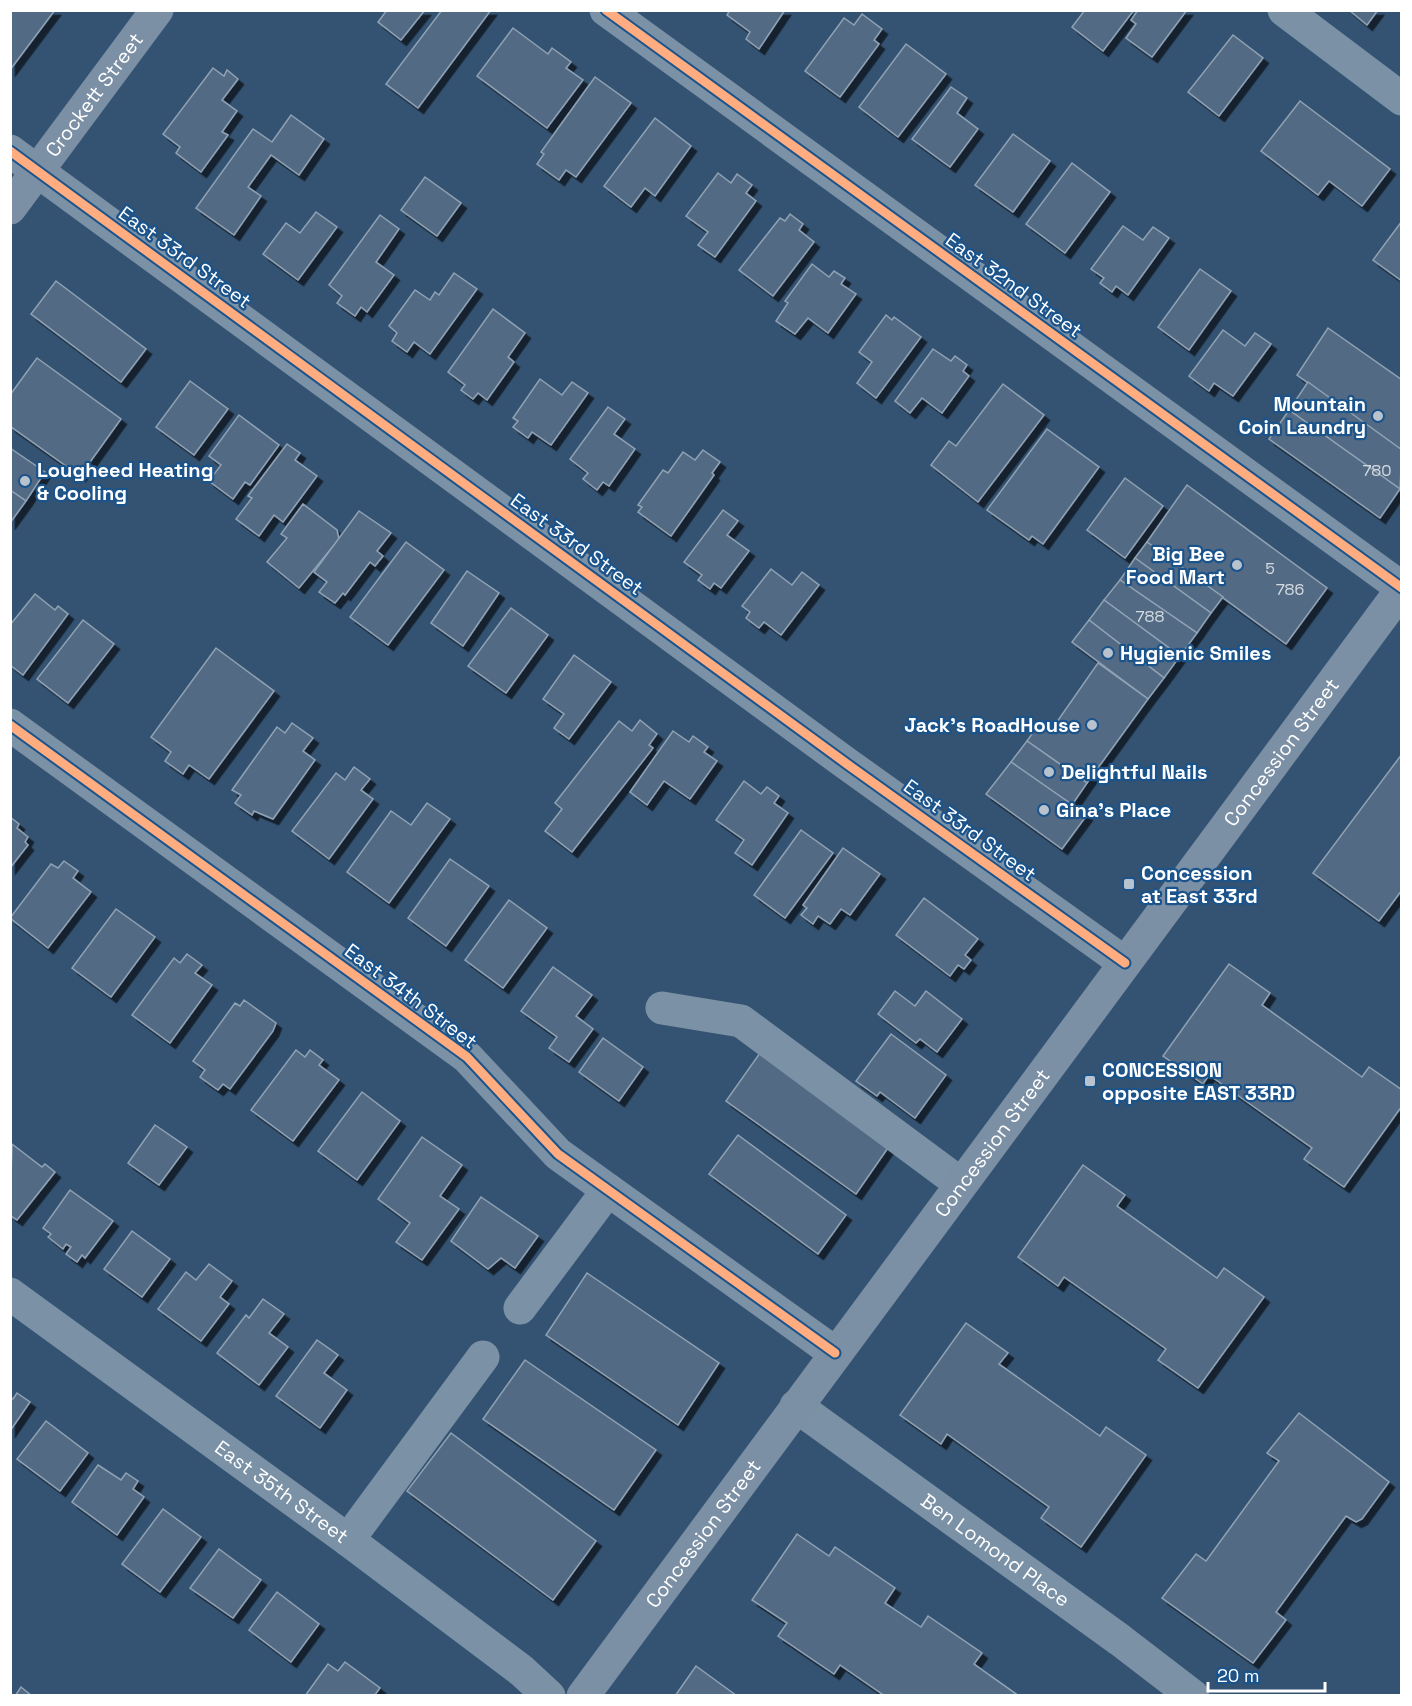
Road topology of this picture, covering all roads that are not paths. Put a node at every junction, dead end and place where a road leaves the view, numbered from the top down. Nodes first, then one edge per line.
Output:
1 (157, 10) edge
2 (606, 10) edge
3 (1284, 10) edge
4 (1401, 99) edge
5 (10, 151) edge
6 (38, 171) junction
7 (10, 208) edge
8 (1401, 588) edge
9 (10, 725) edge
10 (1125, 963) junction
11 (662, 1008) dead end
12 (961, 1184) junction
13 (608, 1190) junction
14 (10, 1294) edge
15 (520, 1308) dead end
16 (835, 1353) junction
17 (483, 1358) dead end
18 (796, 1406) junction
19 (348, 1540) junction
20 (549, 1695) edge
21 (583, 1695) edge
22 (1193, 1695) edge

1 - 6 main road, Crockett Street
2 - 8 street, East 32nd Street
3 - 4 street
5 - 6 street, East 33rd Street
6 - 7 main road, Crockett Street
6 - 10 street, East 33rd Street
8 - 10 main road, Concession Street
9 - 13 street, East 34th Street
10 - 12 main road, Concession Street
11 - 12 street
12 - 16 main road, Concession Street
13 - 15 street
13 - 16 street, East 34th Street
14 - 19 street, East 35th Street
16 - 18 main road, Concession Street
17 - 19 street
18 - 21 main road, Concession Street
18 - 22 street, Ben Lomond Place
19 - 20 street, East 35th Street

